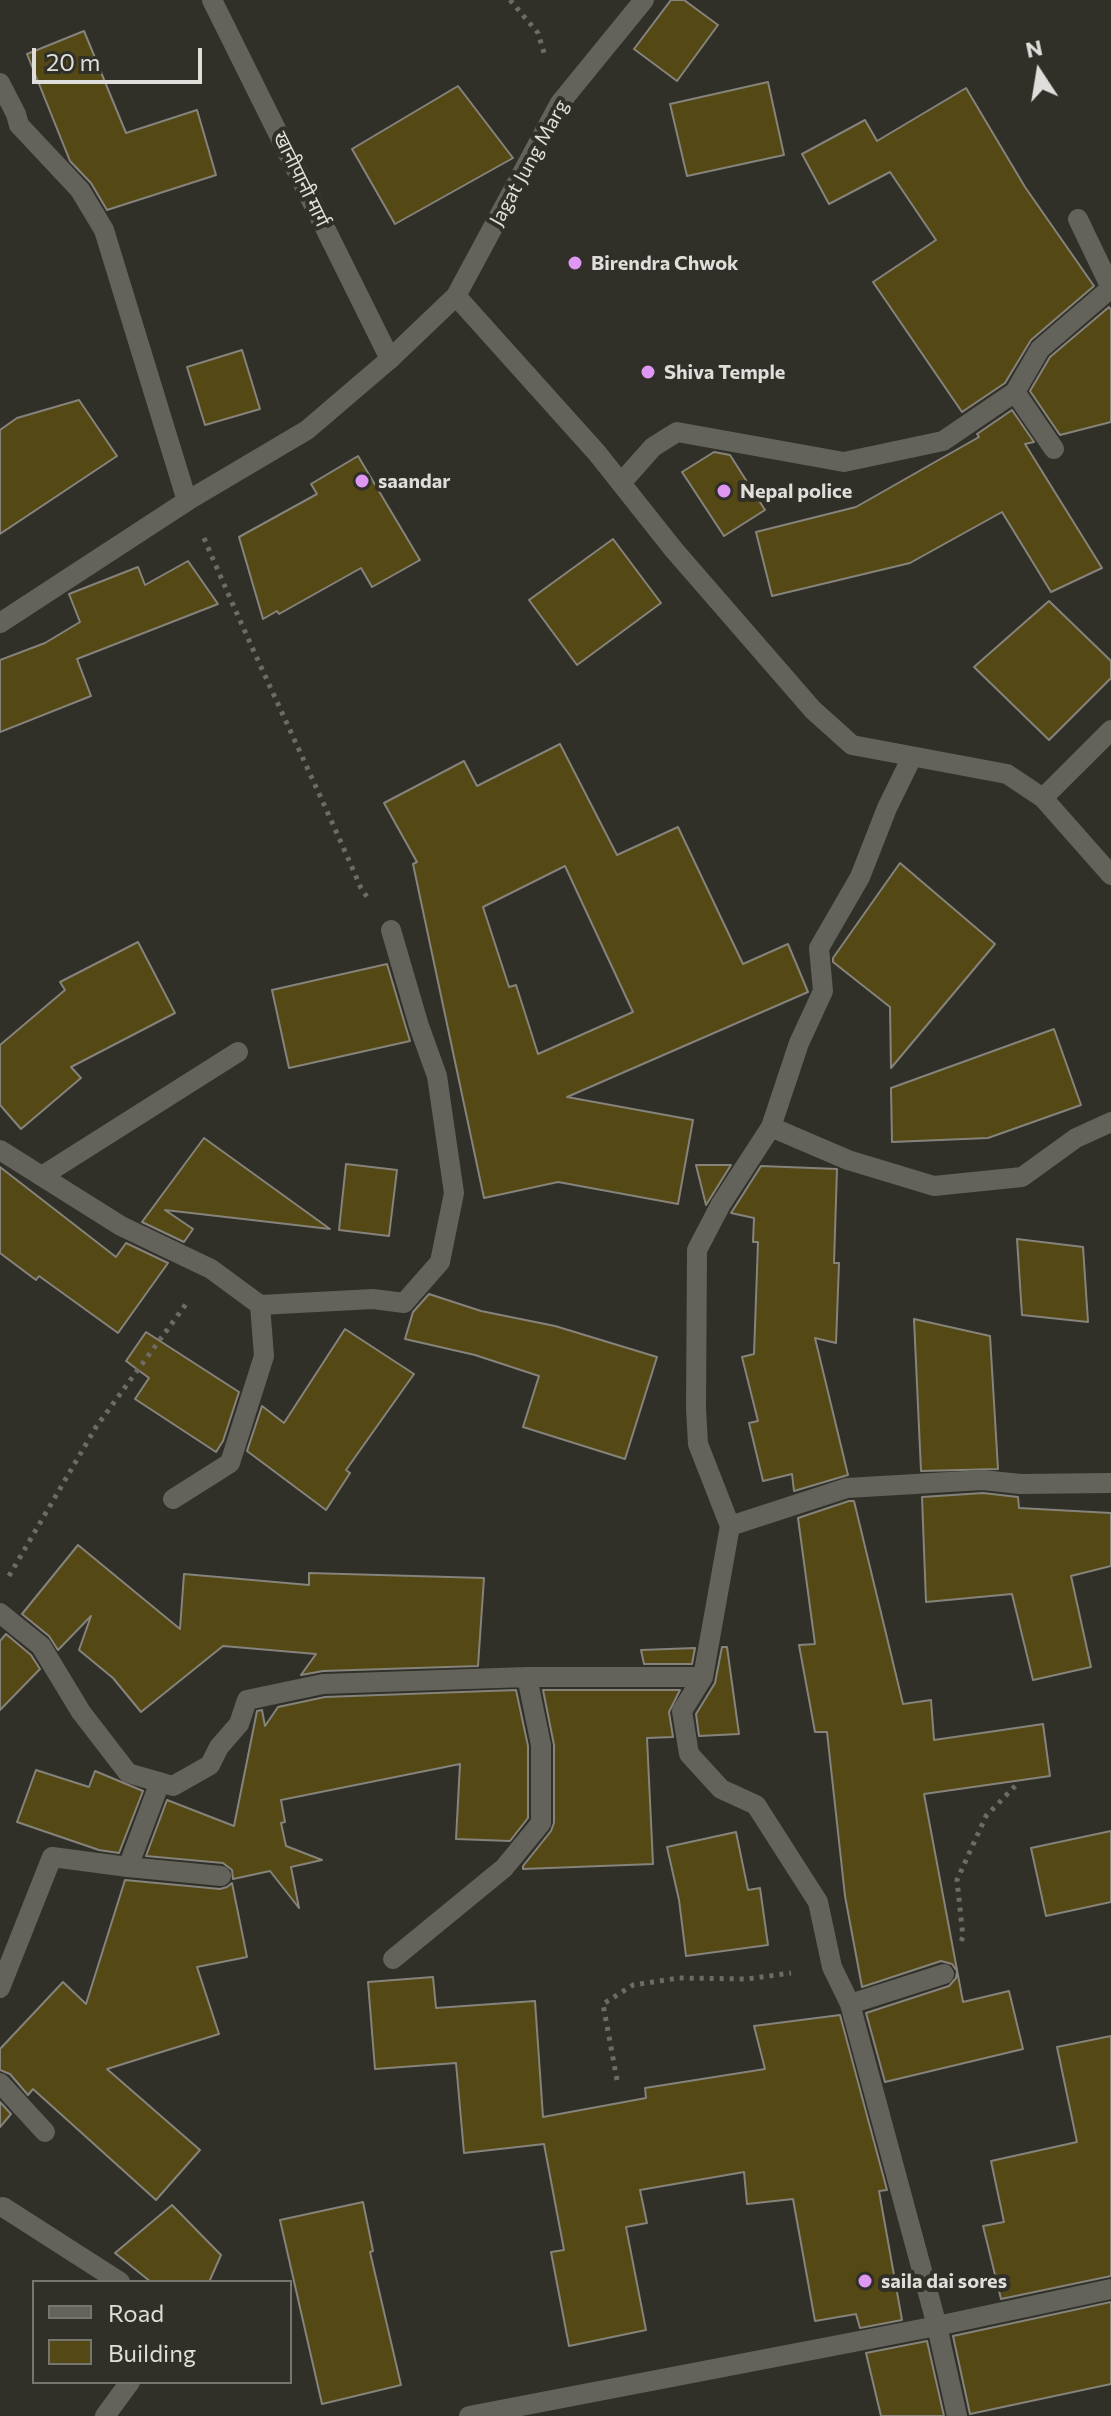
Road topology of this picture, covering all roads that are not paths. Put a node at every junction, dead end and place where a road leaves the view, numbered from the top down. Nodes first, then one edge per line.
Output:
1 (212, 0) edge
2 (644, 0) edge
3 (0, 83) edge
4 (16, 114) junction
5 (0, 129) edge
6 (1078, 219) dead end
7 (1111, 288) edge
8 (456, 296) junction
9 (390, 359) junction
10 (1015, 392) junction
11 (1054, 449) dead end
12 (621, 483) junction
13 (187, 501) junction
14 (0, 623) edge
15 (1111, 730) edge
16 (912, 757) junction
17 (1043, 798) junction
18 (1111, 875) edge
19 (391, 930) road end
20 (238, 1052) dead end
21 (1111, 1122) edge
22 (771, 1127) junction
23 (0, 1150) edge
24 (42, 1176) junction
25 (260, 1305) junction
26 (1111, 1483) edge
27 (173, 1499) dead end
28 (730, 1526) junction
29 (0, 1613) edge
30 (527, 1677) junction
31 (703, 1677) junction
32 (160, 1782) junction
33 (128, 1867) junction
34 (221, 1876) dead end
35 (393, 1959) dead end
36 (944, 1974) road end
37 (0, 1988) edge
38 (850, 2004) junction
39 (0, 2083) edge
40 (45, 2132) dead end
41 (3, 2207) dead end
42 (117, 2280) edge
43 (1111, 2289) edge
44 (937, 2326) junction
45 (129, 2384) edge
46 (105, 2416) edge
47 (469, 2416) edge
48 (957, 2416) edge

1 - 9 street, खानीपानी मार्ग
2 - 8 street, Jagat Jung Marg
3 - 4 street
4 - 5 street
4 - 13 street
6 - 7 street
7 - 10 street
8 - 9 street, Jagat Jung Marg
8 - 12 street
9 - 13 street, Jagat Jung Marg
10 - 11 street
10 - 12 street
12 - 16 street
13 - 14 street, Jagat Jung Marg
15 - 17 street
16 - 17 street
16 - 22 street
17 - 18 street
19 - 25 street
20 - 24 street
21 - 22 street
22 - 28 street
23 - 24 street
24 - 25 street
25 - 27 street
26 - 28 street
28 - 31 street
29 - 32 street
30 - 31 street
30 - 32 street
30 - 35 street
31 - 38 street
32 - 33 street
33 - 34 street
33 - 37 street
36 - 38 street
38 - 44 street
39 - 40 street
41 - 42 street
43 - 44 street
44 - 47 street
44 - 48 street
45 - 46 street

